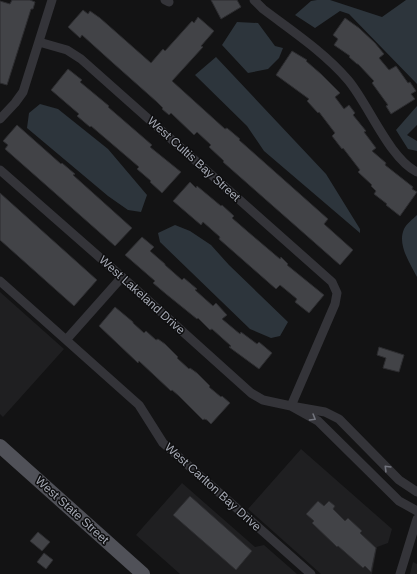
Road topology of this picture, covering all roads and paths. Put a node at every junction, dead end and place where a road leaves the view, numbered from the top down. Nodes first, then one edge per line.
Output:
1 (52, 0) edge
2 (254, 0) edge
3 (39, 42) junction
4 (0, 119) edge
5 (0, 170) edge
6 (417, 172) edge
7 (122, 277) junction
8 (0, 281) edge
9 (66, 340) junction
10 (291, 406) junction
11 (0, 446) edge
12 (417, 492) edge
13 (417, 511) edge
14 (417, 518) edge
15 (143, 574) edge
16 (311, 574) edge
17 (400, 574) edge

1 - 3 street
2 - 6 street
3 - 4 street
3 - 10 street, West Cultis Bay Street
5 - 7 street, West Lakeland Drive
7 - 9 street
7 - 10 street, West Lakeland Drive
8 - 9 street, West Carlton Bay Drive
9 - 16 street, West Carlton Bay Drive
12 -> 10 street, West Lakeland Drive
10 -> 13 street, West Lakeland Drive
11 - 15 main road, West State Street
14 - 17 street

